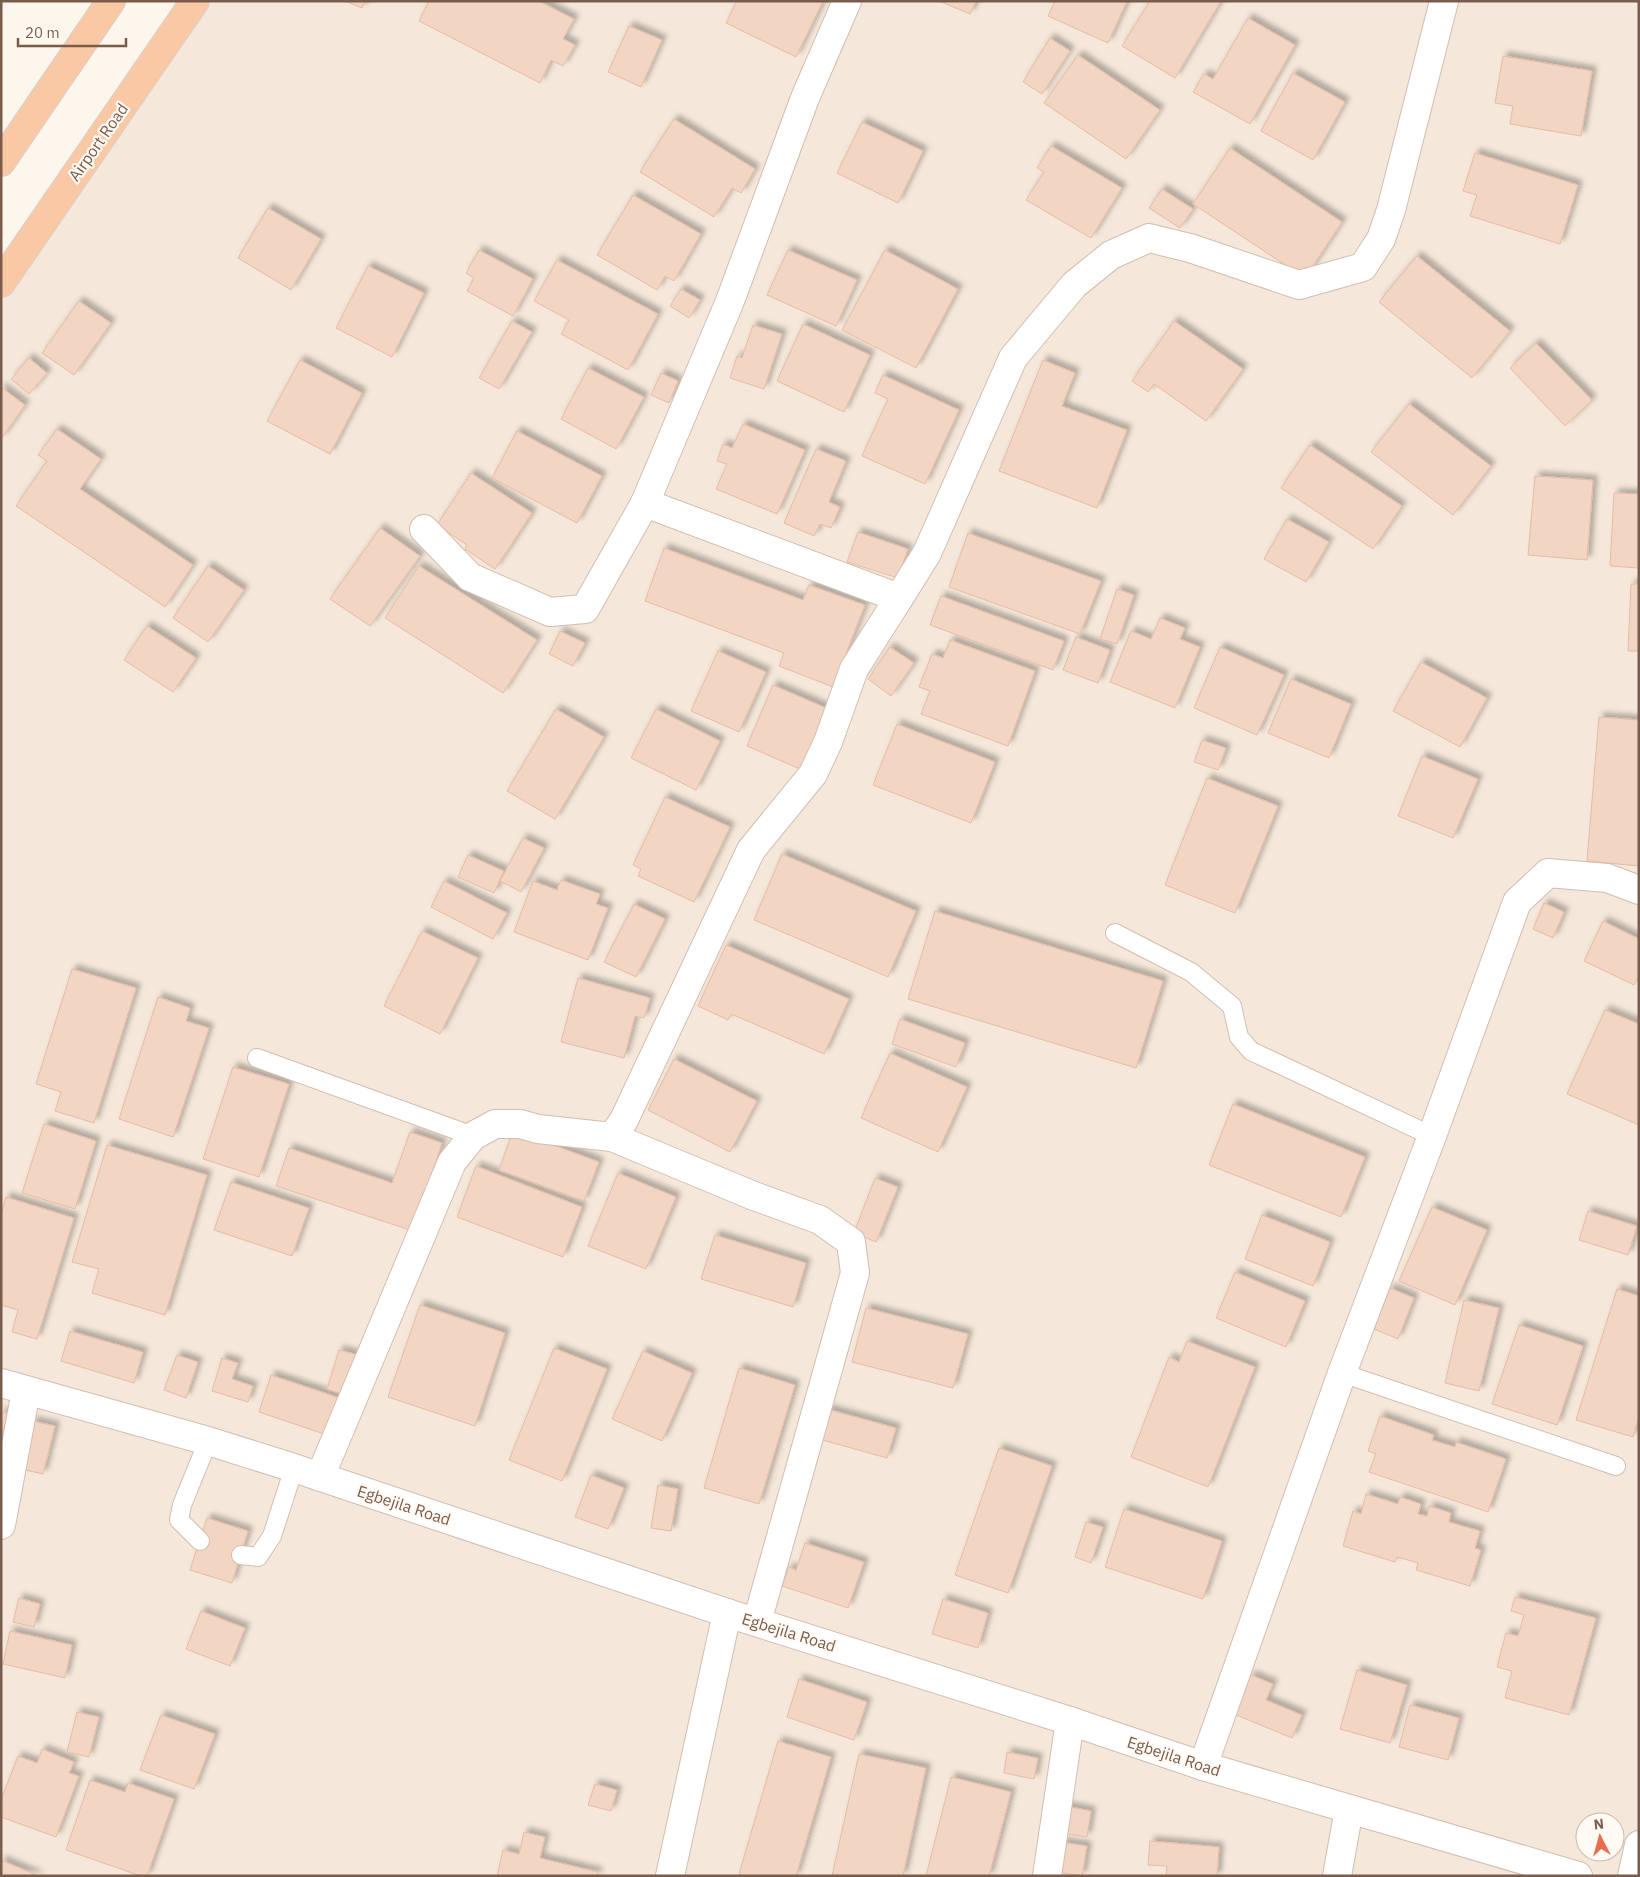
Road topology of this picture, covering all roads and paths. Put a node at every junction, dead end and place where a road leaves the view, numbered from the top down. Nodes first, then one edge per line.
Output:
1 (111, 1) edge
2 (195, 1) edge
3 (847, 1) edge
4 (1444, 1) edge
5 (1, 162) edge
6 (1, 283) edge
7 (645, 503) junction
8 (424, 529) dead end
9 (898, 598) junction
10 (1639, 890) edge
11 (1116, 933) dead end
12 (257, 1058) dead end
13 (473, 1136) junction
14 (1432, 1136) junction
15 (612, 1137) junction
16 (1342, 1373) junction
17 (14, 1387) edge
18 (208, 1441) junction
19 (1616, 1466) dead end
20 (294, 1468) junction
21 (320, 1476) junction
22 (1, 1525) edge
23 (200, 1541) dead end
24 (241, 1555) dead end
25 (727, 1613) junction
26 (757, 1622) junction
27 (1070, 1721) junction
28 (1203, 1766) junction
29 (1348, 1809) junction
30 (1639, 1845) edge
31 (670, 1876) edge
32 (1047, 1876) edge
33 (1337, 1876) edge
34 (1578, 1876) edge
35 (1632, 1876) edge

1 - 5 highway
2 - 6 highway, Airport Road
3 - 7 street
4 - 9 street
7 - 8 street
7 - 9 street
9 - 15 street
10 - 14 street
11 - 14 lane
12 - 13 lane
13 - 15 street
13 - 21 street
14 - 16 street
15 - 26 street
16 - 19 lane
16 - 28 street
17 - 18 street, Egbejila Road
17 - 22 street
18 - 20 street, Egbejila Road
18 - 23 lane
20 - 21 street, Egbejila Road
20 - 24 lane
21 - 25 street, Egbejila Road
25 - 26 street, Egbejila Road
25 - 31 street
26 - 27 street, Egbejila Road
27 - 28 street, Egbejila Road
27 - 32 street
28 - 29 street, Egbejila Road
29 - 33 street
29 - 34 street, Egbejila Road
30 - 35 street

